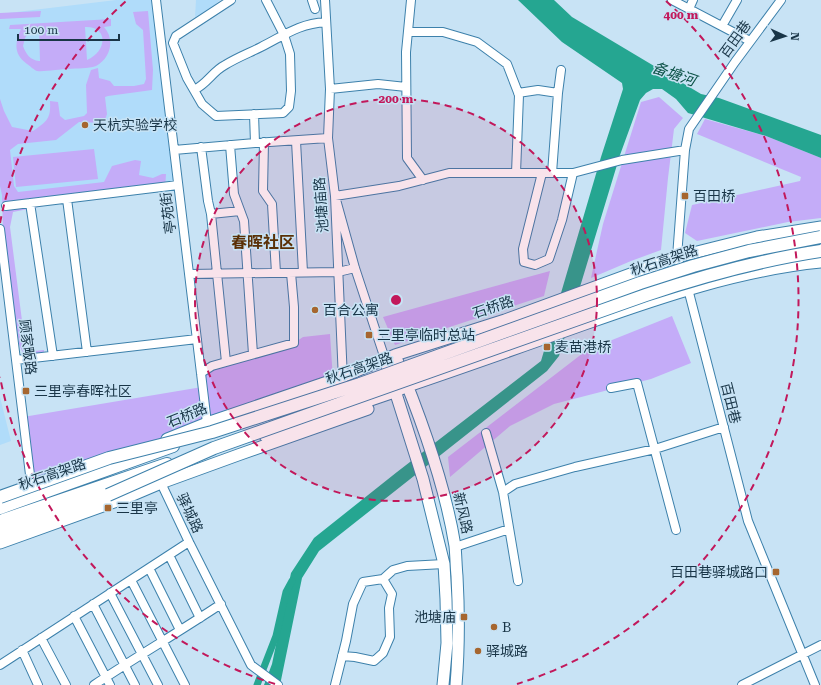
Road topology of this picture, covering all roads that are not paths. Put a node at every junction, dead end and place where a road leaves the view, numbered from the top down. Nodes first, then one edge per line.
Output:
1 (156, 0) edge
2 (231, 0) edge
3 (266, 0) edge
4 (312, 0) edge
5 (325, 0) edge
6 (411, 0) edge
7 (672, 0) edge
8 (693, 0) edge
9 (737, 0) edge
10 (781, 0) edge
11 (315, 9) dead end
12 (689, 9) junction
13 (326, 22) junction
14 (722, 26) junction
15 (408, 32) junction
16 (284, 35) junction
17 (750, 41) junction
18 (561, 70) dead end
19 (406, 87) junction
20 (330, 89) junction
21 (194, 90) junction
22 (518, 93) junction
23 (558, 93) junction
24 (254, 114) junction
25 (328, 138) junction
26 (296, 141) junction
27 (264, 142) junction
28 (255, 143) junction
29 (230, 145) junction
30 (201, 147) junction
31 (174, 150) junction
32 (685, 150) junction
33 (516, 173) junction
34 (542, 173) junction
35 (552, 173) junction
36 (573, 173) junction
37 (423, 180) junction
38 (178, 185) junction
39 (335, 196) junction
40 (67, 198) junction
41 (30, 203) junction
42 (6, 206) dead end
43 (240, 210) junction
44 (212, 214) junction
45 (821, 227) edge
46 (0, 230) edge
47 (821, 237) edge
48 (821, 251) edge
49 (677, 257) junction
50 (821, 262) edge
51 (355, 268) junction
52 (291, 272) junction
53 (303, 272) junction
54 (338, 272) junction
55 (248, 273) junction
56 (276, 273) junction
57 (189, 274) junction
58 (217, 274) junction
59 (689, 290) junction
60 (196, 339) junction
61 (88, 352) junction
62 (253, 354) junction
63 (53, 356) junction
64 (390, 357) junction
65 (16, 360) junction
66 (226, 362) junction
67 (201, 373) junction
68 (342, 377) junction
69 (611, 388) dead end
70 (409, 390) junction
71 (395, 396) junction
72 (352, 407) junction
73 (724, 426) junction
74 (209, 427) junction
75 (486, 433) dead end
76 (214, 448) junction
77 (655, 449) junction
78 (152, 472) junction
79 (161, 483) junction
80 (32, 491) junction
81 (503, 492) junction
82 (0, 497) edge
83 (0, 502) edge
84 (0, 508) edge
85 (0, 521) edge
86 (0, 528) edge
87 (509, 530) junction
88 (676, 530) dead end
89 (0, 534) edge
90 (189, 542) junction
91 (0, 543) edge
92 (455, 547) junction
93 (169, 555) junction
94 (444, 564) junction
95 (149, 568) junction
96 (383, 579) junction
97 (131, 580) junction
98 (518, 582) dead end
99 (110, 593) junction
100 (93, 604) junction
101 (221, 604) junction
102 (74, 616) junction
103 (200, 618) junction
104 (180, 630) junction
105 (41, 638) junction
106 (162, 641) junction
107 (821, 645) edge
108 (22, 650) junction
109 (141, 654) junction
110 (802, 655) junction
111 (342, 656) junction
112 (0, 665) edge
113 (125, 665) junction
114 (108, 681) edge
115 (38, 685) edge
116 (66, 685) edge
117 (94, 685) edge
118 (135, 685) edge
119 (158, 685) edge
120 (185, 685) edge
121 (278, 685) edge
122 (335, 685) edge
123 (443, 685) edge
124 (456, 685) edge
125 (742, 685) edge
126 (815, 685) edge

1 - 31 street, 亭苑街
2 - 21 street
3 - 16 street
4 - 11 street
5 - 13 street, 池塘庙路
6 - 15 street
7 - 12 street
8 - 12 street
9 - 14 street
10 - 17 street, 百田巷
12 - 14 street
13 - 16 street
13 - 20 street, 池塘庙路
14 - 17 street
15 - 19 street
15 - 22 street
16 - 21 street
16 - 24 street
17 - 32 street, 百田巷
18 - 23 street
19 - 20 street
19 - 37 street
20 - 25 street, 池塘庙路
21 - 24 street
22 - 23 street
22 - 33 street
23 - 35 street
24 - 28 street
25 - 26 street
25 - 39 street, 池塘庙路
26 - 27 street
26 - 53 street
27 - 28 street
27 - 56 street
28 - 29 street
29 - 30 street
29 - 43 street
30 - 31 street
30 - 44 street
31 - 38 street, 亭苑街
32 - 36 street
32 - 49 street, 百田巷
33 - 34 street
33 - 37 street
34 - 35 street
34 - 36 street
35 - 36 street
37 - 39 street
38 - 40 street
38 - 57 street, 亭苑街
39 - 51 street
39 - 54 street, 池塘庙路
40 - 41 street
40 - 61 street
41 - 42 street
41 - 63 street
43 - 44 street
43 - 55 street
44 - 58 street
45 - 49 main road, 石桥路
46 - 65 street, 顾家畈路
47 - 74 highway, 秋石高架路, bridge
48 - 76 highway, 秋石高架路, bridge
49 - 59 street, 百田巷
49 - 64 main road, 石桥路
50 - 59 main road
51 - 54 street
51 - 64 street
52 - 53 street
52 - 56 street
52 - 62 street
53 - 54 street
54 - 68 street, 池塘庙路
55 - 56 street
55 - 58 street
55 - 62 street
57 - 58 street
57 - 60 street, 亭苑街
58 - 66 street
59 - 70 main road
59 - 73 street, 百田巷
60 - 61 street
60 - 67 street, 亭苑街
61 - 63 street
62 - 66 street
63 - 65 street
64 - 68 main road, 石桥路
64 - 70 main road, 新风路
64 - 71 main road
65 - 80 street, 顾家畈路
66 - 67 street
67 - 74 street, 亭苑街
68 - 72 street, 池塘庙路
68 - 74 main road, 石桥路
69 - 77 street
70 - 71 main road
70 - 92 main road, 新风路
71 - 72 main road
71 - 79 main road
71 - 94 main road
72 - 78 main road
73 - 77 street
73 - 110 street, 百田巷
74 - 80 main road, 石桥路
74 - 82 highway, bridge
74 - 84 highway, 秋石高架路, bridge
75 - 81 street
76 - 85 highway, 秋石高架路, bridge
76 - 89 highway, bridge
77 - 81 street
77 - 88 street
78 - 79 street, 驿城路
78 - 86 main road
79 - 90 street, 驿城路
79 - 91 main road
80 - 83 main road, 石桥路
81 - 87 street
87 - 92 street
87 - 98 street
90 - 93 street
90 - 101 street, 驿城路
92 - 124 main road, 新风路
93 - 95 street
93 - 103 street
94 - 96 street
94 - 123 main road
95 - 97 street
95 - 104 street
96 - 111 street
96 - 111 street
97 - 99 street
97 - 106 street
99 - 100 street
99 - 109 street
100 - 102 street
100 - 113 street
101 - 103 street
101 - 121 street, 驿城路
102 - 105 street
102 - 114 street
103 - 104 street
104 - 106 street
105 - 108 street
105 - 116 street
106 - 109 street
106 - 120 street
107 - 110 street
108 - 112 street
108 - 115 street
109 - 113 street
109 - 119 street
110 - 125 street
110 - 126 street, 百田巷
111 - 122 street
113 - 114 street
113 - 118 street
114 - 117 street

